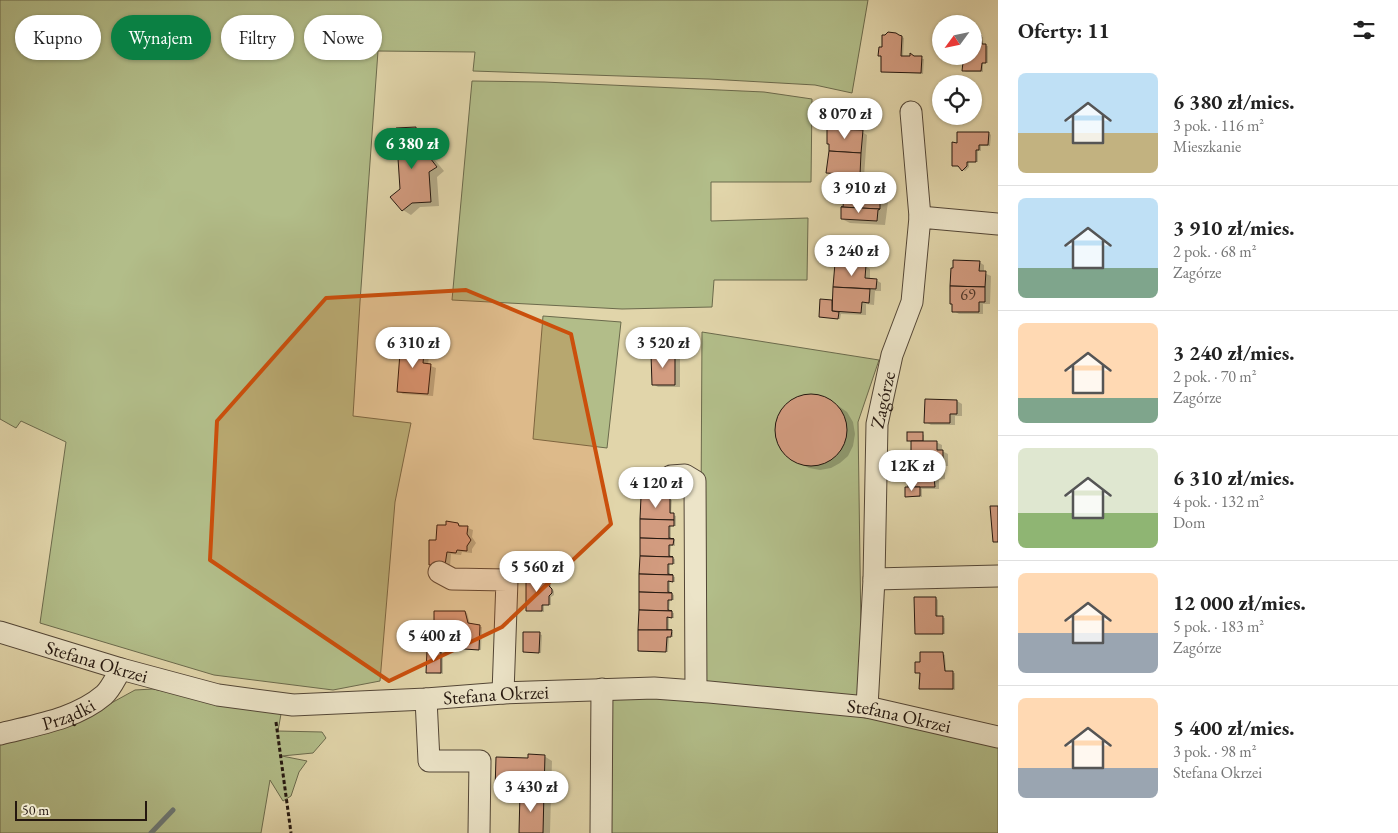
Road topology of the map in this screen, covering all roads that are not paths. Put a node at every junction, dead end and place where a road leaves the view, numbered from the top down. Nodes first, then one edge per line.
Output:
1 (911, 112) dead end
2 (920, 217) junction
3 (998, 224) edge
4 (671, 476) dead end
5 (439, 572) dead end
6 (998, 576) edge
7 (874, 579) junction
8 (0, 632) edge
9 (121, 669) junction
10 (602, 689) junction
11 (696, 691) junction
12 (503, 693) junction
13 (426, 698) junction
14 (867, 707) junction
15 (0, 734) edge
16 (998, 737) edge
17 (479, 833) edge
18 (601, 833) edge

1 - 2 street, Zagórze
2 - 3 street
2 - 7 street, Zagórze
4 - 11 street
5 - 12 street
6 - 7 street
7 - 14 street, Zagórze
8 - 9 street, Stefana Okrzei
9 - 13 street, Stefana Okrzei
9 - 15 street, Prządki
10 - 11 street, Stefana Okrzei
10 - 12 street, Stefana Okrzei
10 - 18 street
11 - 14 street, Stefana Okrzei
12 - 13 street, Stefana Okrzei
13 - 17 street
14 - 16 street, Stefana Okrzei

